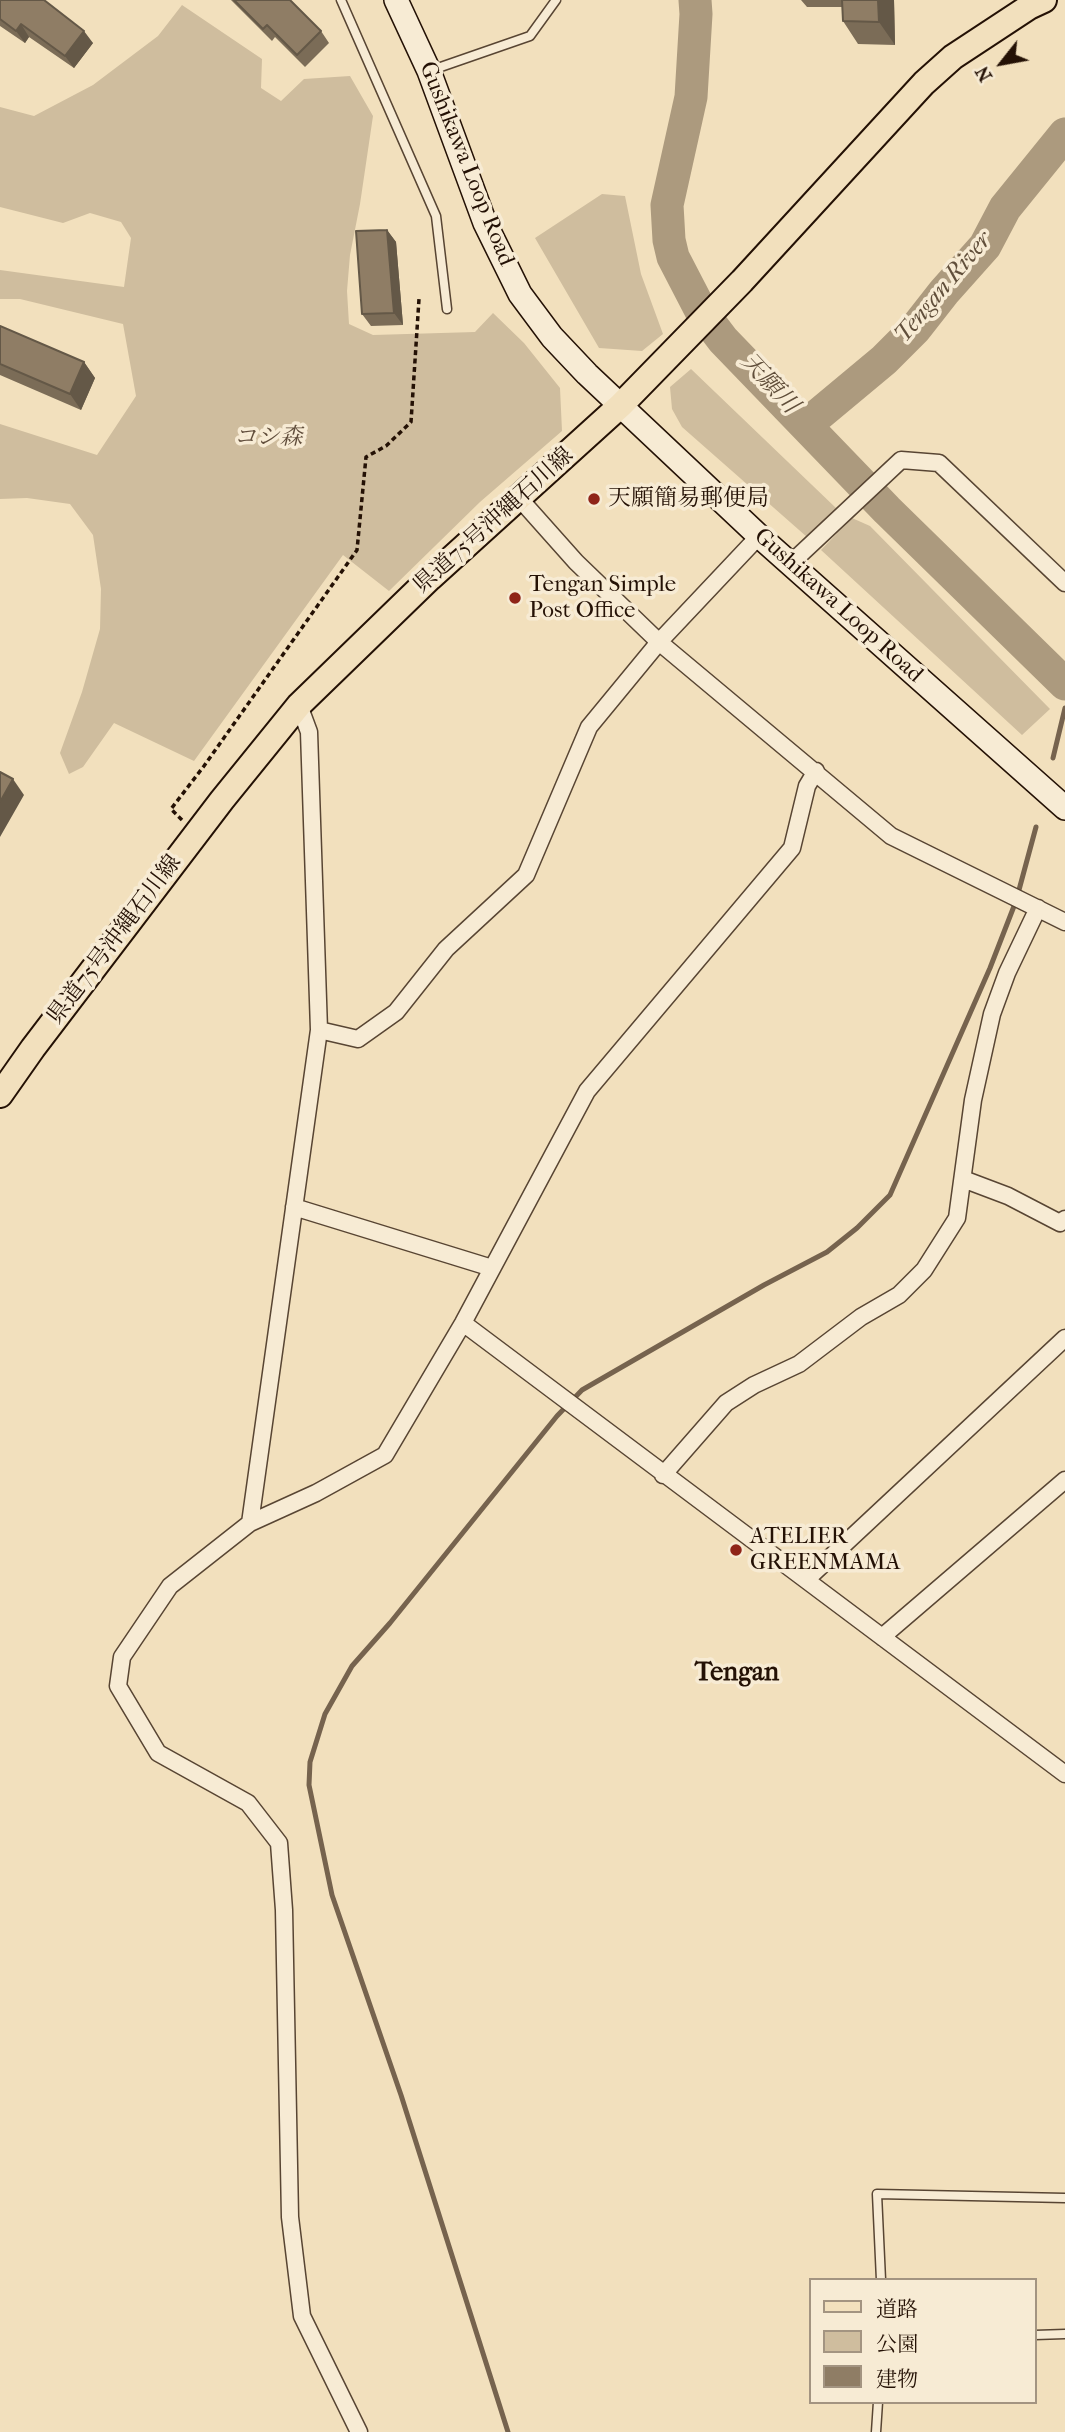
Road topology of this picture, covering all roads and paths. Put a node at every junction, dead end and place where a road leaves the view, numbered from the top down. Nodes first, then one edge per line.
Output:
1 (341, 0) edge
2 (396, 0) edge
3 (556, 0) edge
4 (1034, 2) edge
5 (429, 71) junction
6 (419, 299) dead end
7 (447, 309) dead end
8 (621, 405) junction
9 (519, 498) junction
10 (759, 536) junction
11 (790, 564) junction
12 (1065, 583) edge
13 (659, 642) junction
14 (299, 705) junction
15 (816, 771) junction
16 (1065, 808) edge
17 (196, 834) junction
18 (1038, 908) junction
19 (1065, 922) edge
20 (319, 1030) junction
21 (0, 1095) edge
22 (963, 1179) junction
23 (294, 1207) junction
24 (1063, 1224) edge
25 (492, 1268) junction
26 (463, 1323) junction
27 (1065, 1338) edge
28 (663, 1475) junction
29 (1065, 1480) edge
30 (250, 1522) junction
31 (806, 1580) junction
32 (882, 1637) junction
33 (1063, 1768) edge
34 (1065, 2198) edge
35 (881, 2278) edge
36 (1065, 2334) edge
37 (1037, 2335) edge
38 (878, 2404) edge
39 (359, 2432) edge
40 (876, 2432) edge

1 - 7 lane
2 - 5 main road, Gushikawa Loop Road
3 - 5 lane
4 - 8 main road, 県道75号沖縄石川線
5 - 8 main road, Gushikawa Loop Road
6 - 17 path
8 - 9 main road, 県道75号沖縄石川線
8 - 10 main road, Gushikawa Loop Road
9 - 13 street
9 - 14 main road, 県道75号沖縄石川線
10 - 11 main road, Gushikawa Loop Road
10 - 13 street
11 - 12 street
11 - 16 main road, Gushikawa Loop Road
13 - 15 street
13 - 20 street
14 - 17 main road, 県道75号沖縄石川線
14 - 20 street
15 - 18 street
15 - 25 street
17 - 21 main road, 県道75号沖縄石川線
18 - 19 street
18 - 22 street
20 - 23 street
22 - 24 street
22 - 28 street
23 - 25 street
23 - 30 street
25 - 26 street
26 - 28 street
26 - 30 street
27 - 31 street
28 - 31 street
29 - 32 street
30 - 39 street
31 - 32 street
32 - 33 street
34 - 35 lane
36 - 37 lane
38 - 40 lane

